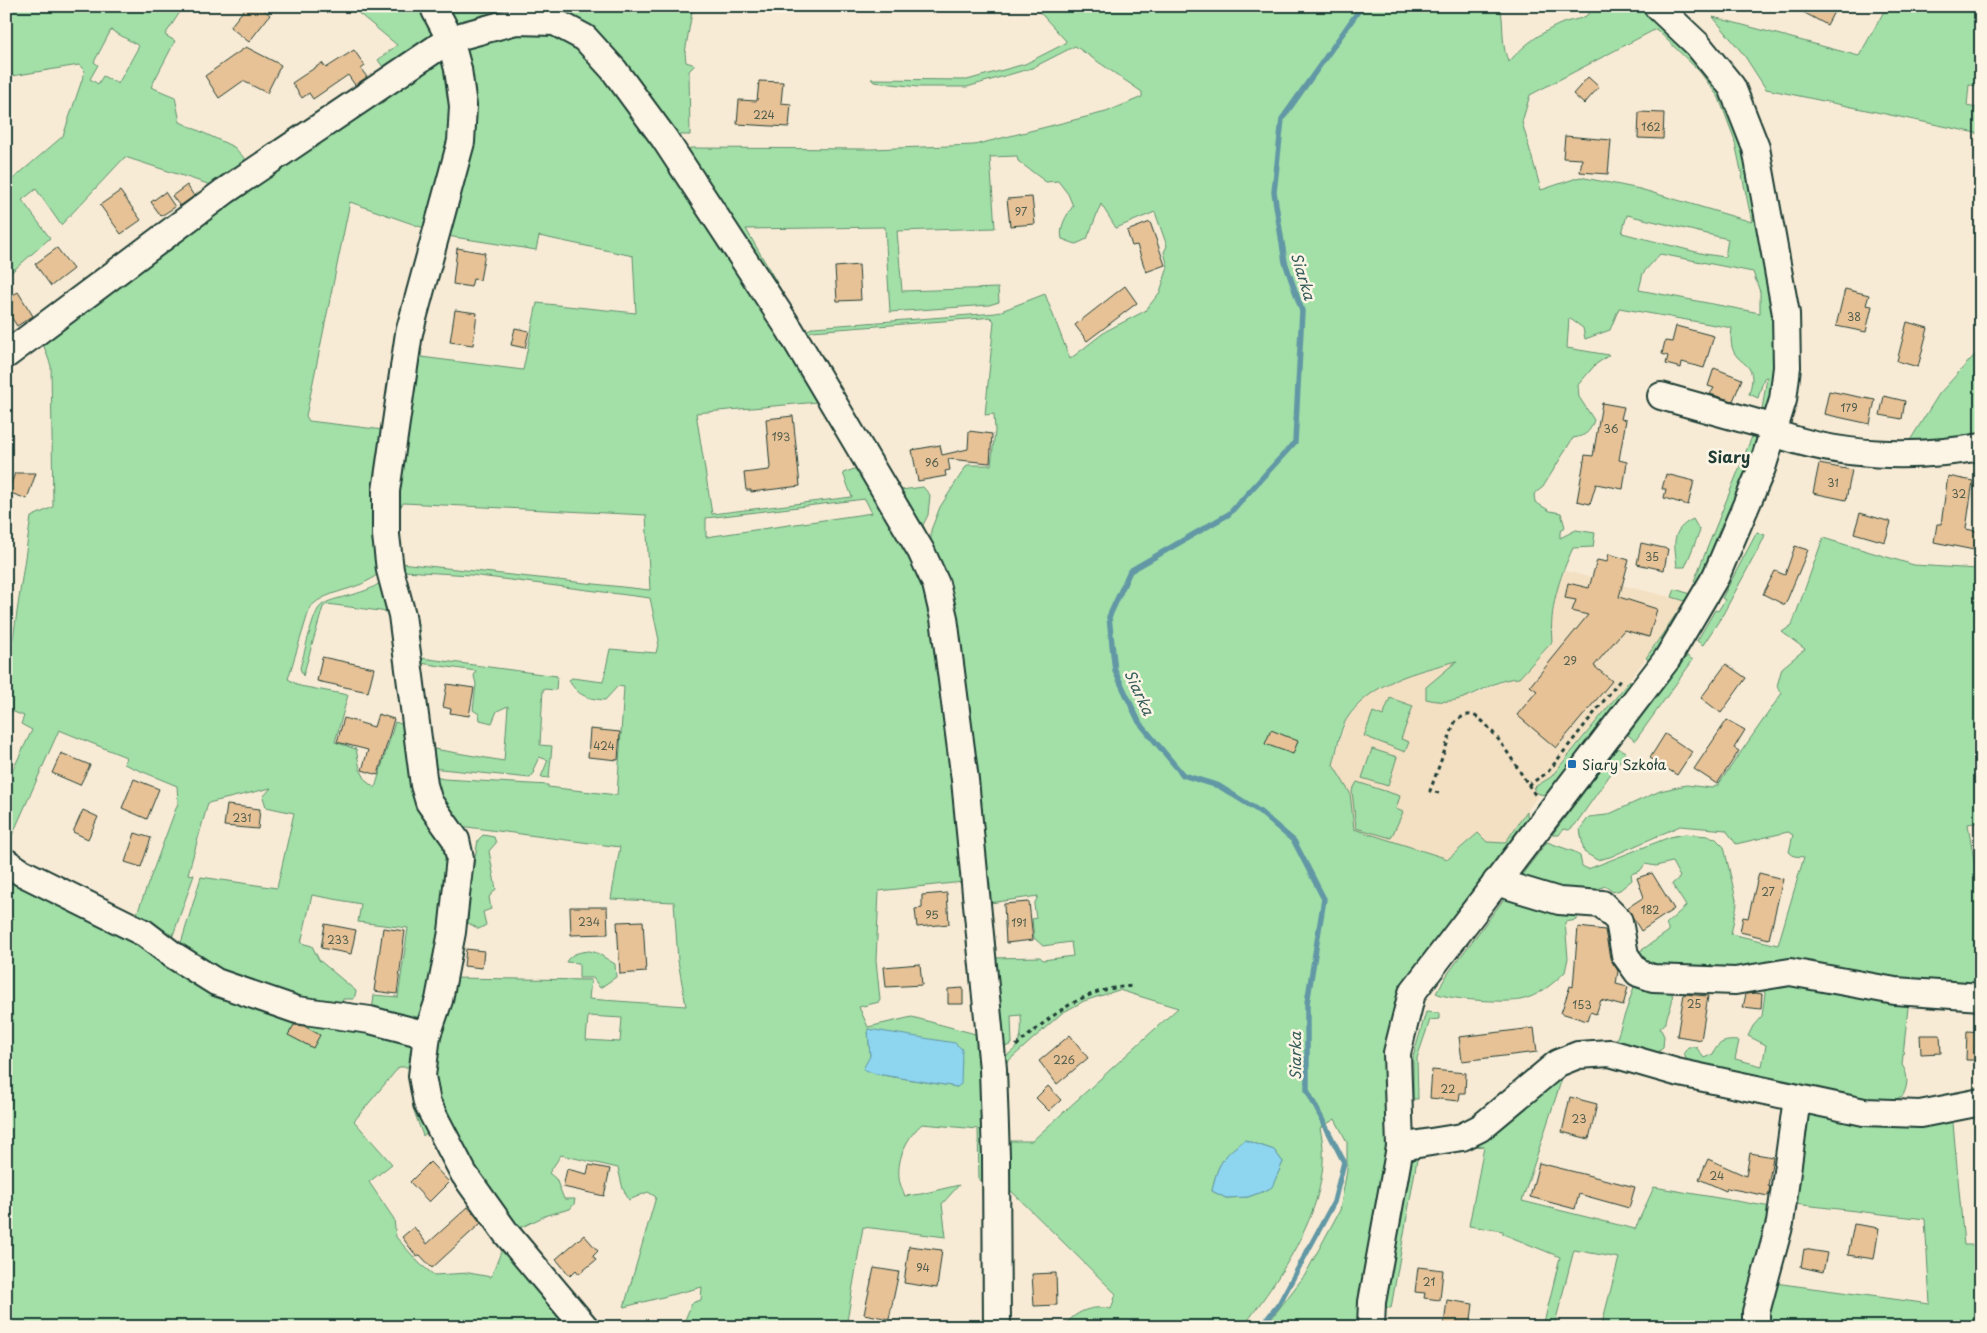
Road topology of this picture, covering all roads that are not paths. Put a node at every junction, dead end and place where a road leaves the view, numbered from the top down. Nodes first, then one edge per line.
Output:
1 (1656, 6) edge
2 (433, 7) edge
3 (450, 39) junction
4 (6, 356) edge
5 (1661, 396) dead end
6 (1775, 430) junction
7 (1981, 447) edge
8 (6, 862) edge
9 (1496, 882) junction
10 (1981, 996) edge
11 (427, 1036) junction
12 (1796, 1098) junction
13 (1981, 1102) edge
14 (1400, 1147) junction
15 (585, 1327) edge
16 (997, 1327) edge
17 (1371, 1327) edge
18 (1756, 1327) edge

1 - 6 street
2 - 3 street
3 - 4 street
3 - 11 street
3 - 16 street
5 - 6 street
6 - 7 street
6 - 9 street
8 - 11 street
9 - 10 street
9 - 14 street
11 - 15 street
12 - 13 street
12 - 14 street
12 - 18 street
14 - 17 street

